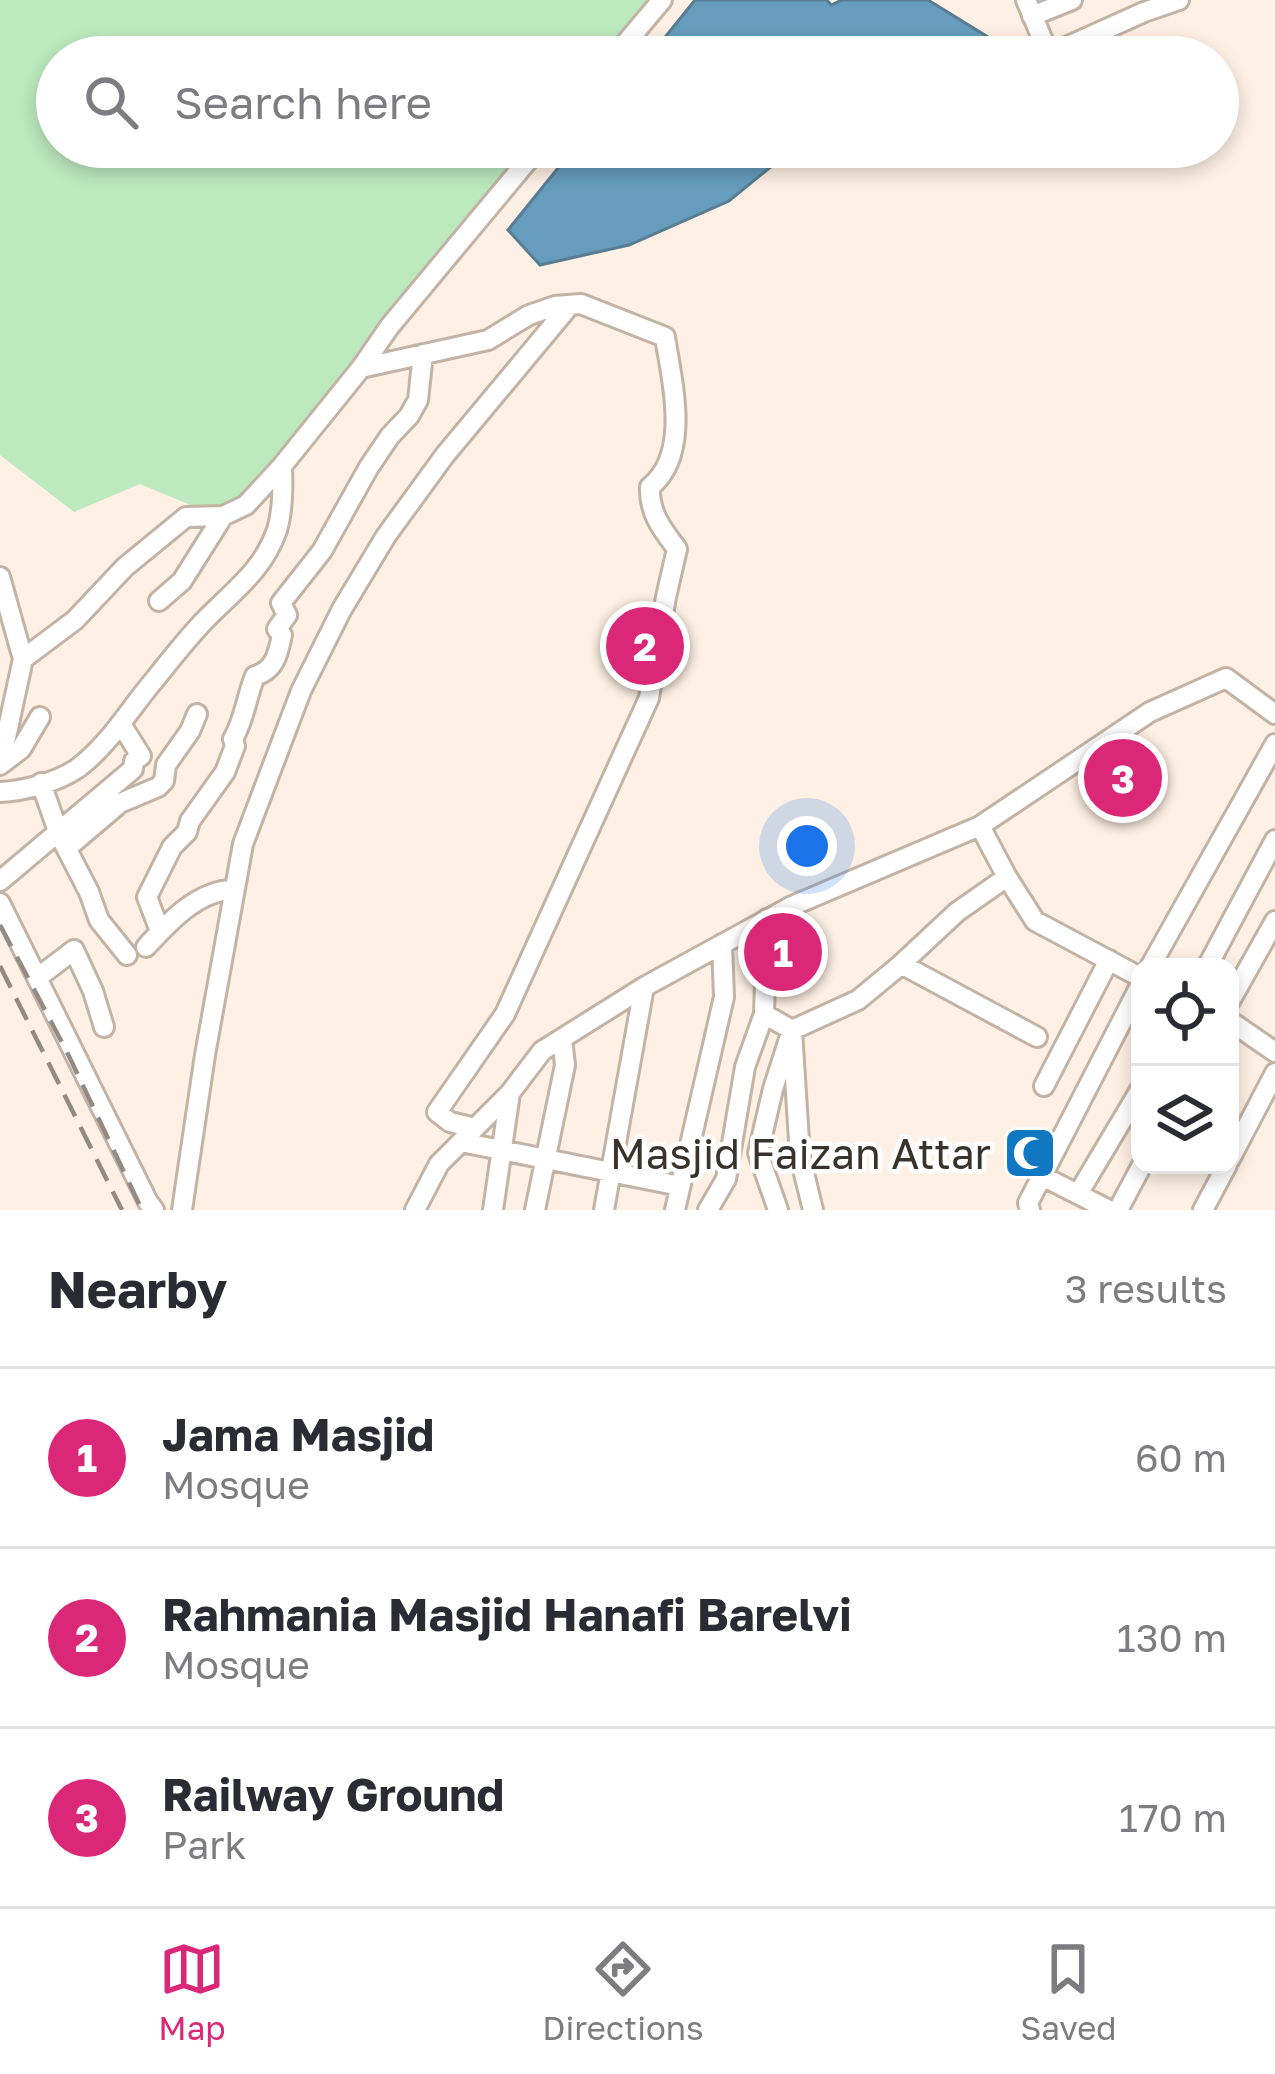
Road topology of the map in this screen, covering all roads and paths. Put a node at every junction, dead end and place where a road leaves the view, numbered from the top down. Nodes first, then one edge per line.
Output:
1 (662, 0) edge
2 (1072, 0) edge
3 (1179, 0) edge
4 (1141, 6) edge
5 (1029, 8) edge
6 (632, 36) edge
7 (1085, 36) edge
8 (522, 168) edge
9 (570, 305) junction
10 (423, 354) junction
11 (361, 368) junction
12 (282, 466) junction
13 (223, 516) junction
14 (0, 577) edge
15 (159, 601) dead end
16 (23, 659) junction
17 (197, 714) dead end
18 (1275, 714) edge
19 (4, 717) edge
20 (40, 717) dead end
21 (121, 724) junction
22 (1275, 744) edge
23 (0, 765) edge
24 (41, 783) junction
25 (0, 792) edge
26 (980, 826) junction
27 (62, 839) junction
28 (1275, 840) edge
29 (1006, 877) junction
30 (0, 881) edge
31 (233, 890) junction
32 (0, 903) edge
33 (767, 920) junction
34 (1275, 921) edge
35 (160, 931) junction
36 (722, 944) junction
37 (1155, 958) edge
38 (1212, 958) edge
39 (1109, 960) junction
40 (901, 964) junction
41 (1131, 975) edge
42 (37, 978) junction
43 (1239, 985) edge
44 (644, 987) junction
45 (1131, 999) edge
46 (764, 1014) junction
47 (104, 1027) dead end
48 (1239, 1027) edge
49 (792, 1030) junction
50 (1037, 1037) dead end
51 (562, 1039) junction
52 (1275, 1052) edge
53 (1275, 1073) edge
54 (1044, 1086) dead end
55 (510, 1093) junction
56 (1131, 1105) edge
57 (468, 1135) junction
58 (1239, 1141) edge
59 (502, 1150) junction
60 (546, 1159) junction
61 (611, 1171) junction
62 (1137, 1174) edge
63 (1222, 1174) edge
64 (1042, 1177) junction
65 (680, 1186) junction
66 (1078, 1194) junction
67 (1034, 1208) edge
68 (154, 1210) edge
69 (182, 1210) edge
70 (415, 1210) edge
71 (493, 1210) edge
72 (535, 1210) edge
73 (604, 1210) edge
74 (675, 1210) edge
75 (708, 1210) edge
76 (778, 1210) edge
77 (813, 1210) edge
78 (1108, 1210) edge
79 (1118, 1210) edge
80 (1203, 1210) edge

1 - 6 street
2 - 5 street
3 - 4 street
4 - 7 street
8 - 11 street
9 - 10 street
9 - 31 street
9 - 57 street
10 - 11 street
10 - 35 street
11 - 12 street
12 - 13 street
12 - 21 street
13 - 15 street
13 - 16 street
14 - 16 street
16 - 19 street
17 - 27 street
18 - 26 street
19 - 23 street
20 - 23 street
21 - 24 street
21 - 27 street
22 - 37 street
24 - 25 street
24 - 27 street
26 - 29 street
26 - 33 street
27 - 30 street
27 - 35 street
28 - 38 street
29 - 39 street
29 - 40 street
31 - 35 street
31 - 69 street
32 - 42 street
33 - 36 street
33 - 46 street
34 - 43 street
36 - 44 street
36 - 65 street
39 - 41 street
39 - 54 street
40 - 49 street
40 - 50 street
42 - 47 street
42 - 68 street
44 - 51 street
44 - 61 street
45 - 64 street
46 - 49 street
46 - 75 street
48 - 52 street
49 - 76 street
49 - 77 street
51 - 55 street
51 - 60 street
53 - 58 street
55 - 57 street
55 - 59 street
56 - 66 street
57 - 59 street
57 - 70 street
59 - 60 street
59 - 71 street
60 - 61 street
60 - 72 street
61 - 65 street
61 - 73 street
62 - 79 street
63 - 80 street
64 - 66 street
64 - 67 street
65 - 74 street
66 - 78 street

